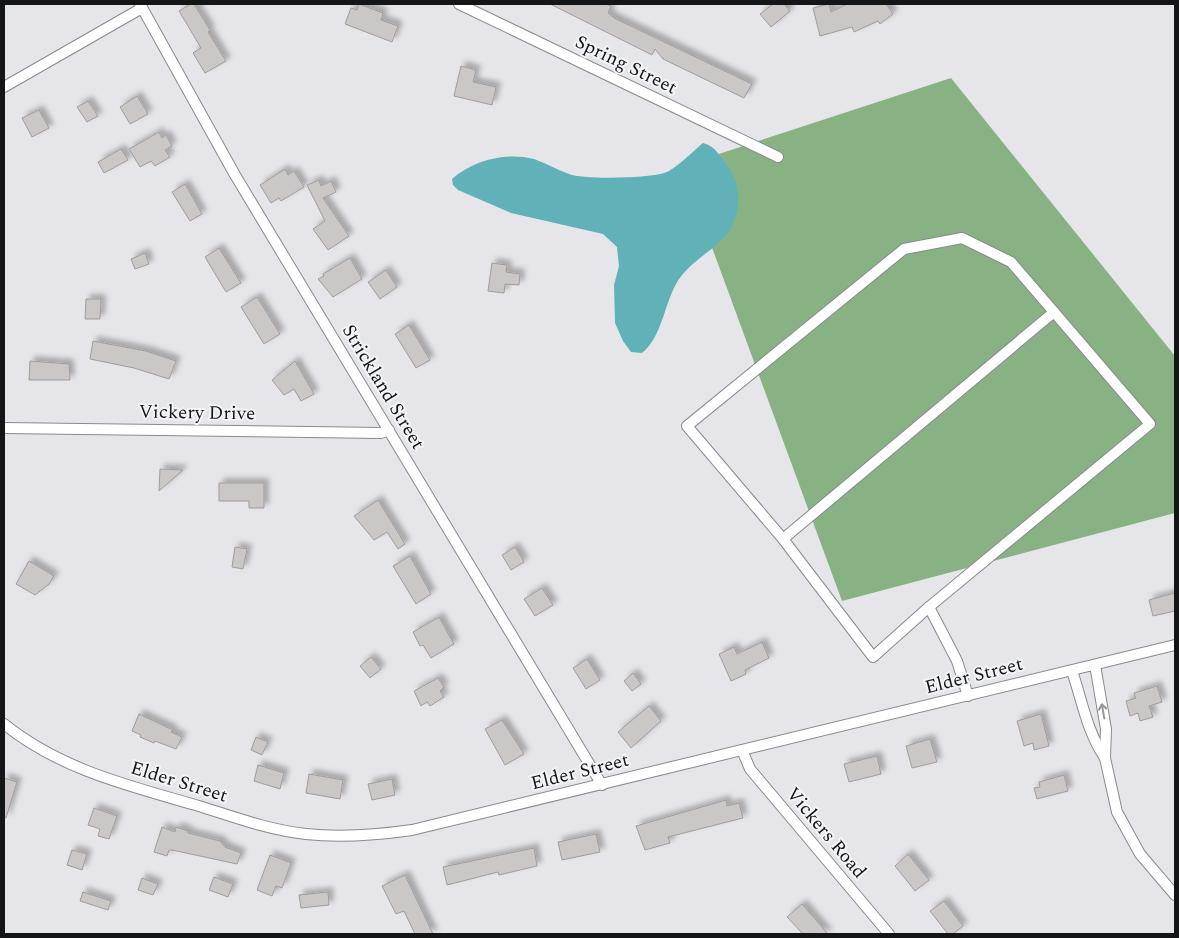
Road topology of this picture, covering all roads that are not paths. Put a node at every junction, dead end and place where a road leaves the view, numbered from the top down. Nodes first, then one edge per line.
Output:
1 (459, 4) edge
2 (141, 6) edge
3 (4, 87) edge
4 (778, 157) dead end
5 (1054, 312) junction
6 (4, 428) edge
7 (388, 430) junction
8 (783, 539) junction
9 (930, 607) junction
10 (1175, 645) edge
11 (1095, 665) junction
12 (1072, 671) junction
13 (968, 696) junction
14 (4, 724) edge
15 (742, 750) junction
16 (1105, 758) junction
17 (602, 784) junction
18 (1175, 895) edge
19 (889, 934) edge

1 - 4 street, Spring Street
2 - 3 street
2 - 7 street, Strickland Street
5 - 8 street
5 - 8 street
5 - 9 street
6 - 7 street, Vickery Drive
7 - 17 street, Strickland Street
8 - 9 street
9 - 13 street
10 - 11 street, Elder Street
11 - 12 street, Elder Street
16 -> 11 street
12 - 13 street, Elder Street
12 - 16 street
13 - 15 street, Elder Street
14 - 17 street, Elder Street
15 - 17 street, Elder Street
15 - 19 street, Vickers Road
16 - 18 street

